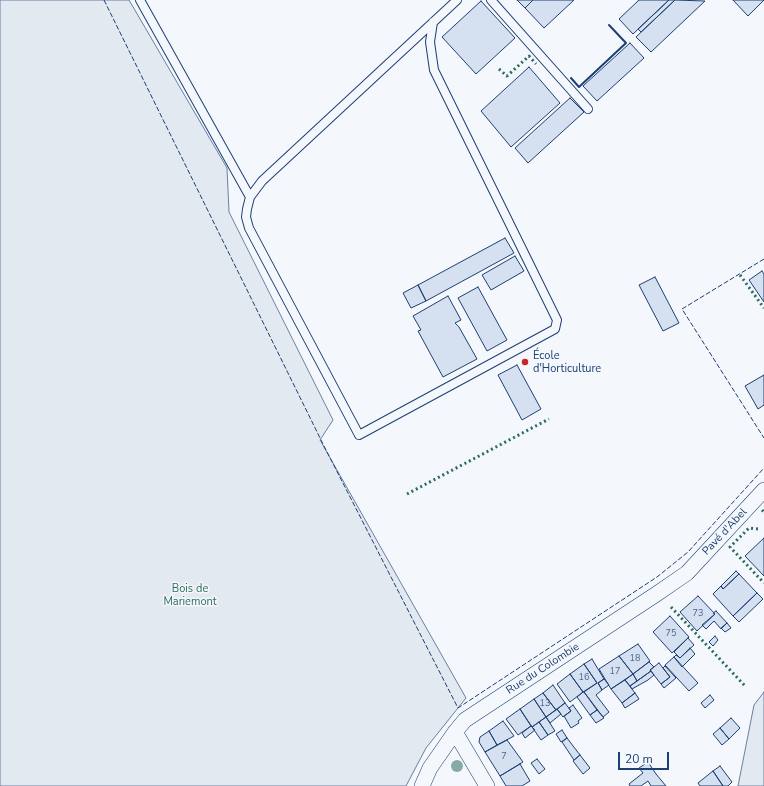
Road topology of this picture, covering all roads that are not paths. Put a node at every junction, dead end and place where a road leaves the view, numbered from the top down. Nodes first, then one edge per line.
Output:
1 (140, 0) edge
2 (457, 0) edge
3 (491, 0) edge
4 (433, 22) junction
5 (588, 109) dead end
6 (250, 197) junction
7 (764, 490) edge
8 (687, 573) joint
9 (455, 732) junction
10 (422, 786) edge
11 (487, 786) edge

1 - 6 lane
2 - 4 lane
3 - 5 lane
4 - 6 lane
4 - 6 lane
7 - 8 street, Pavé d'Abel
8 - 9 street, Rue du Colombie
9 - 10 street, Rue du Colombie
9 - 11 street

